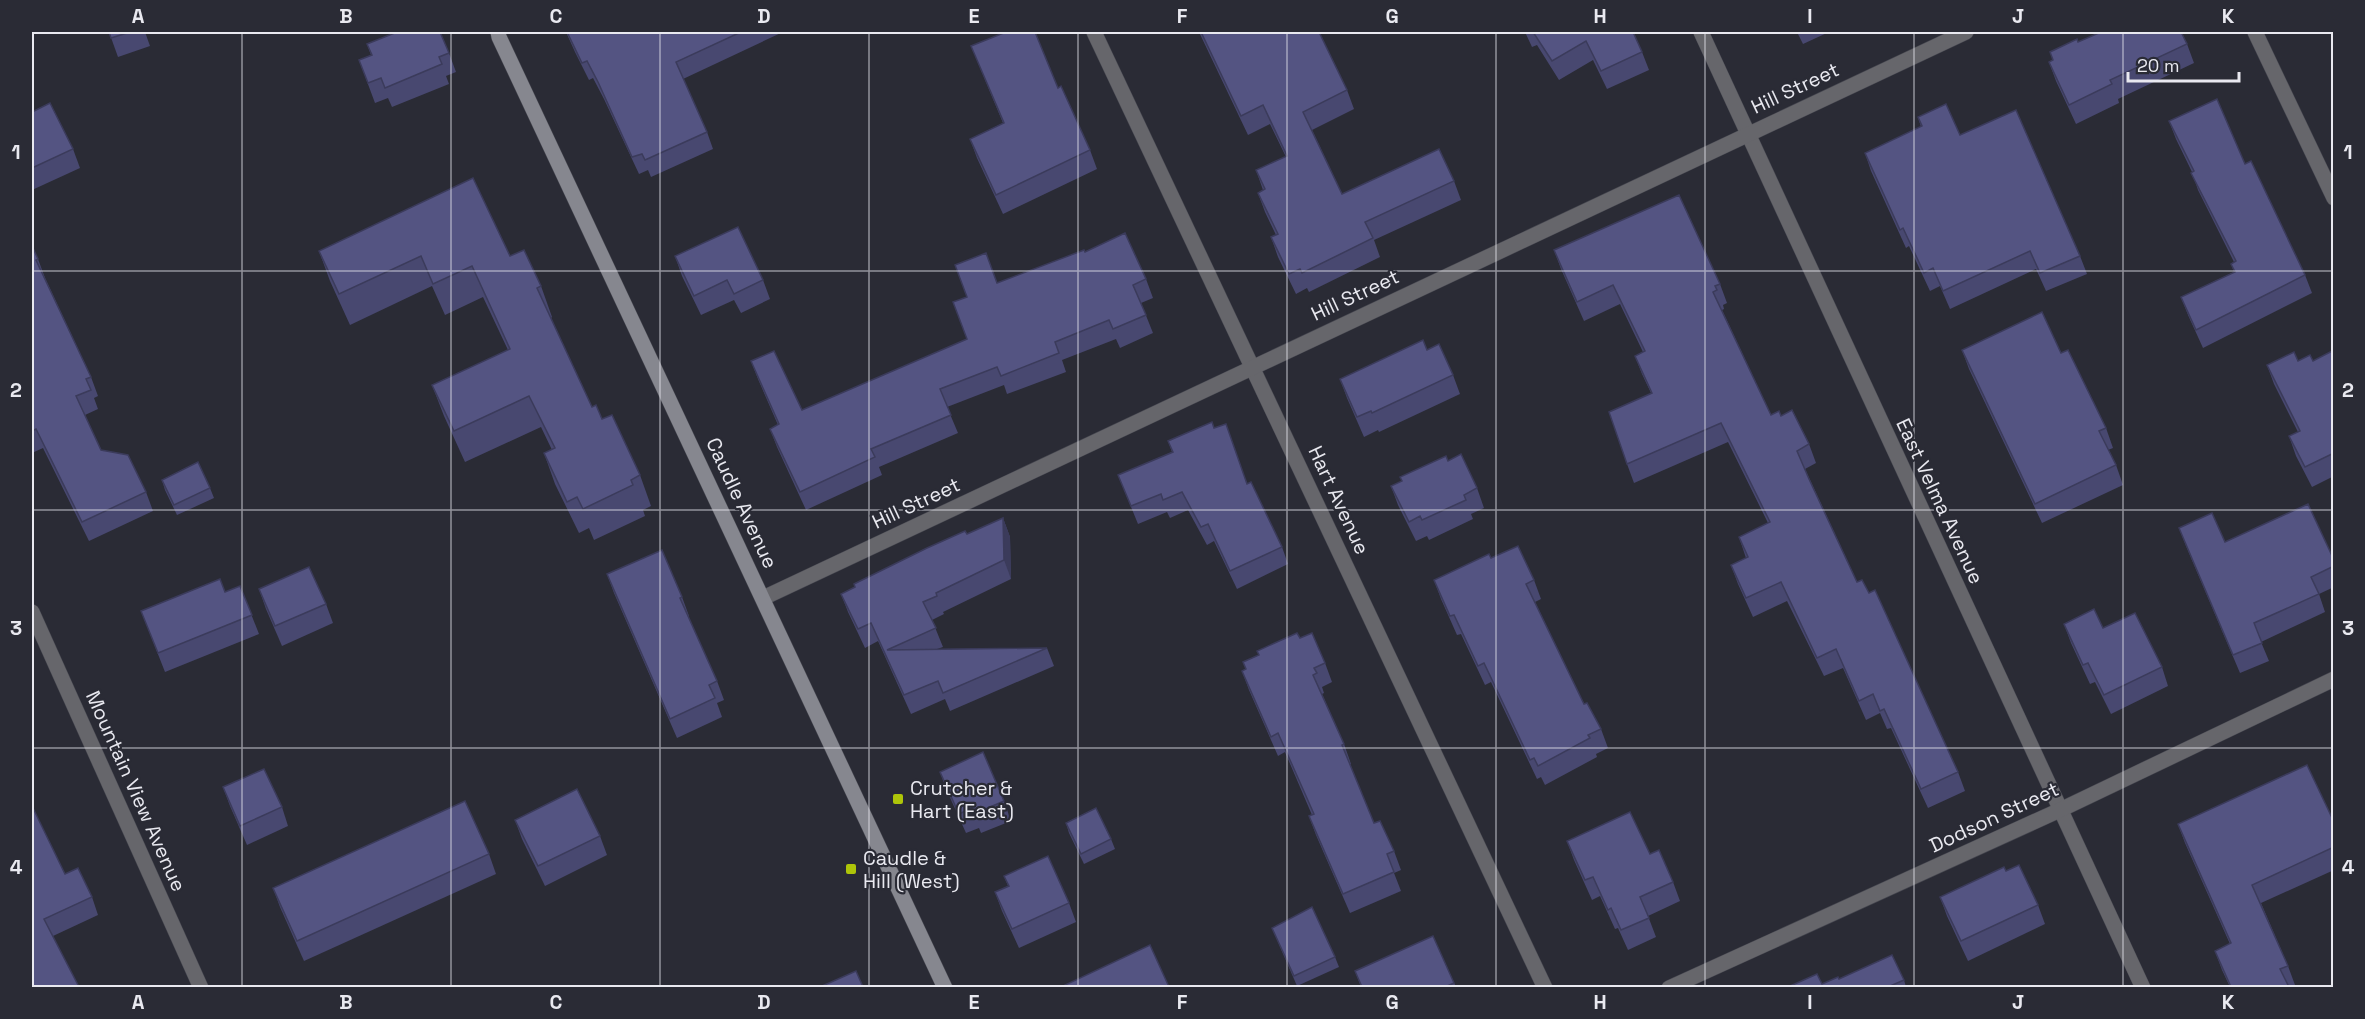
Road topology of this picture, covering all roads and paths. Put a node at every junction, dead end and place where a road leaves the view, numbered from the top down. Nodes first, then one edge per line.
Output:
1 (1094, 32) edge
2 (1701, 32) edge
3 (1966, 32) edge
4 (2255, 32) edge
5 (496, 34) edge
6 (1747, 133) junction
7 (2334, 198) edge
8 (1252, 367) junction
9 (763, 598) junction
10 (32, 612) edge
11 (2334, 679) edge
12 (2060, 810) junction
13 (201, 987) edge
14 (945, 987) edge
15 (1545, 987) edge
16 (1669, 987) edge
17 (2143, 987) edge

1 - 8 street, Hart Avenue
2 - 6 street, East Velma Avenue
3 - 6 street, Hill Street
4 - 7 street
5 - 9 street, Caudle Avenue
6 - 8 street, Hill Street
6 - 12 street, East Velma Avenue
8 - 9 street, Hill Street
8 - 15 street, Hart Avenue
9 - 14 street, Caudle Avenue
10 - 13 street, Mountain View Avenue
11 - 12 street, Dodson Street
12 - 16 street, Dodson Street
12 - 17 street, East Velma Avenue

